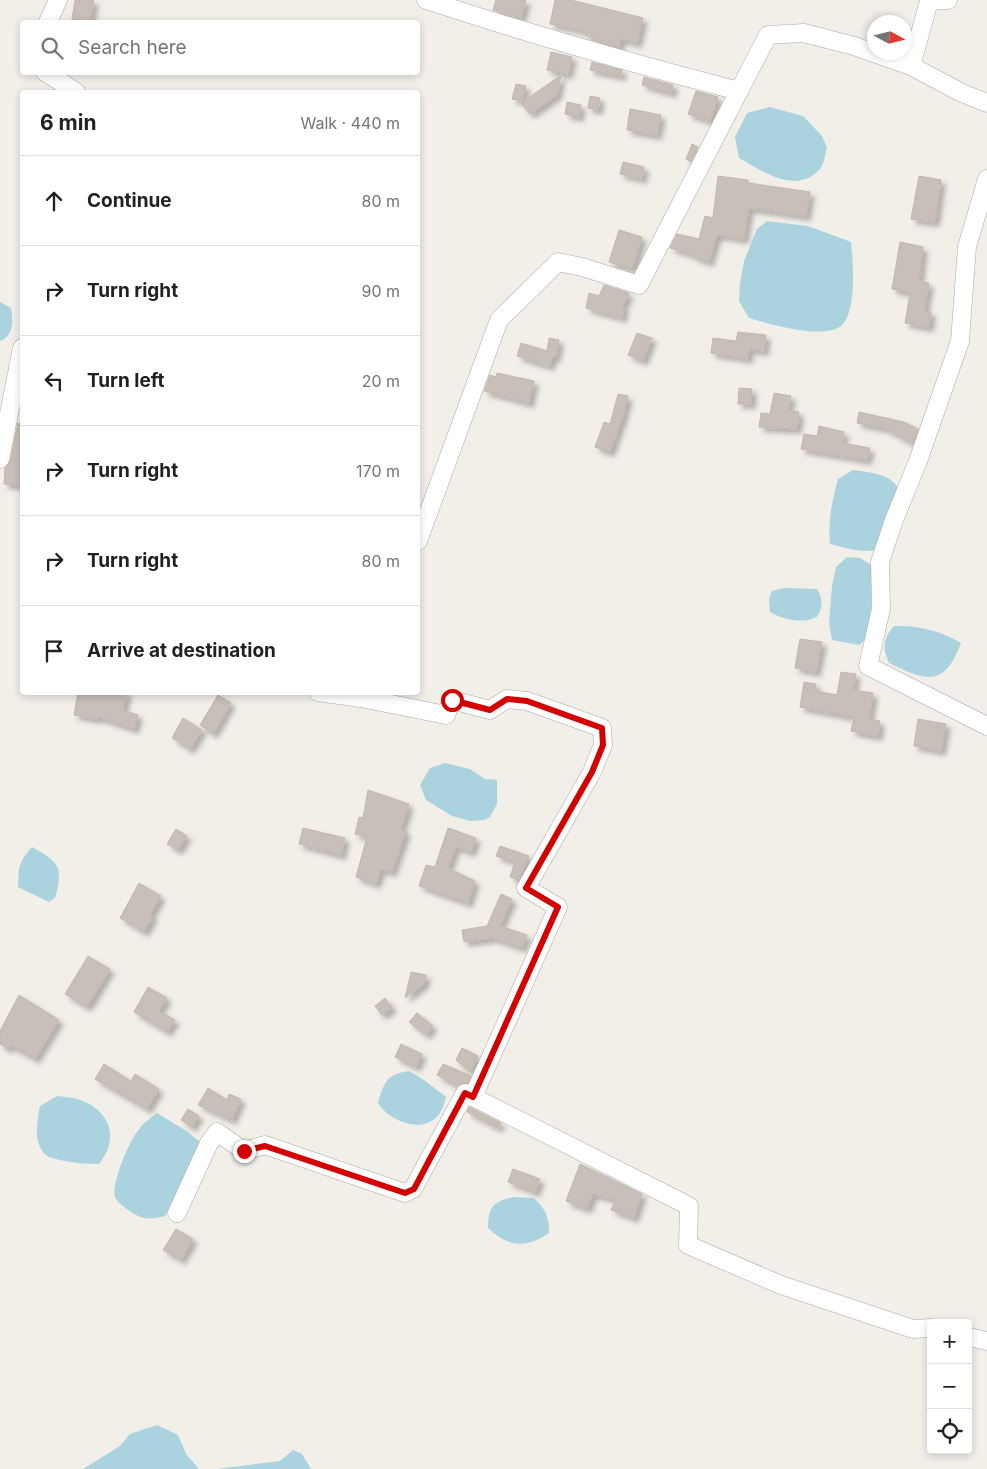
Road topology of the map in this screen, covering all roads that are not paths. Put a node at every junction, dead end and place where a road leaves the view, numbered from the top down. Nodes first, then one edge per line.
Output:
1 (58, 0) edge
2 (426, 0) edge
3 (948, 0) edge
4 (49, 20) edge
5 (911, 66) junction
6 (50, 75) edge
7 (73, 90) edge
8 (740, 91) junction
9 (987, 103) edge
10 (987, 178) edge
11 (20, 358) edge
12 (0, 458) edge
13 (420, 536) edge
14 (362, 695) edge
15 (987, 726) edge
16 (473, 1097) junction
17 (177, 1213) dead end
18 (927, 1328) edge
19 (972, 1338) edge
20 (987, 1341) edge

1 - 4 street
2 - 8 street
3 - 5 street
5 - 8 street
5 - 9 street
6 - 7 street
8 - 13 street
10 - 15 street
11 - 12 street
14 - 16 street
16 - 17 street
16 - 18 street
19 - 20 street

